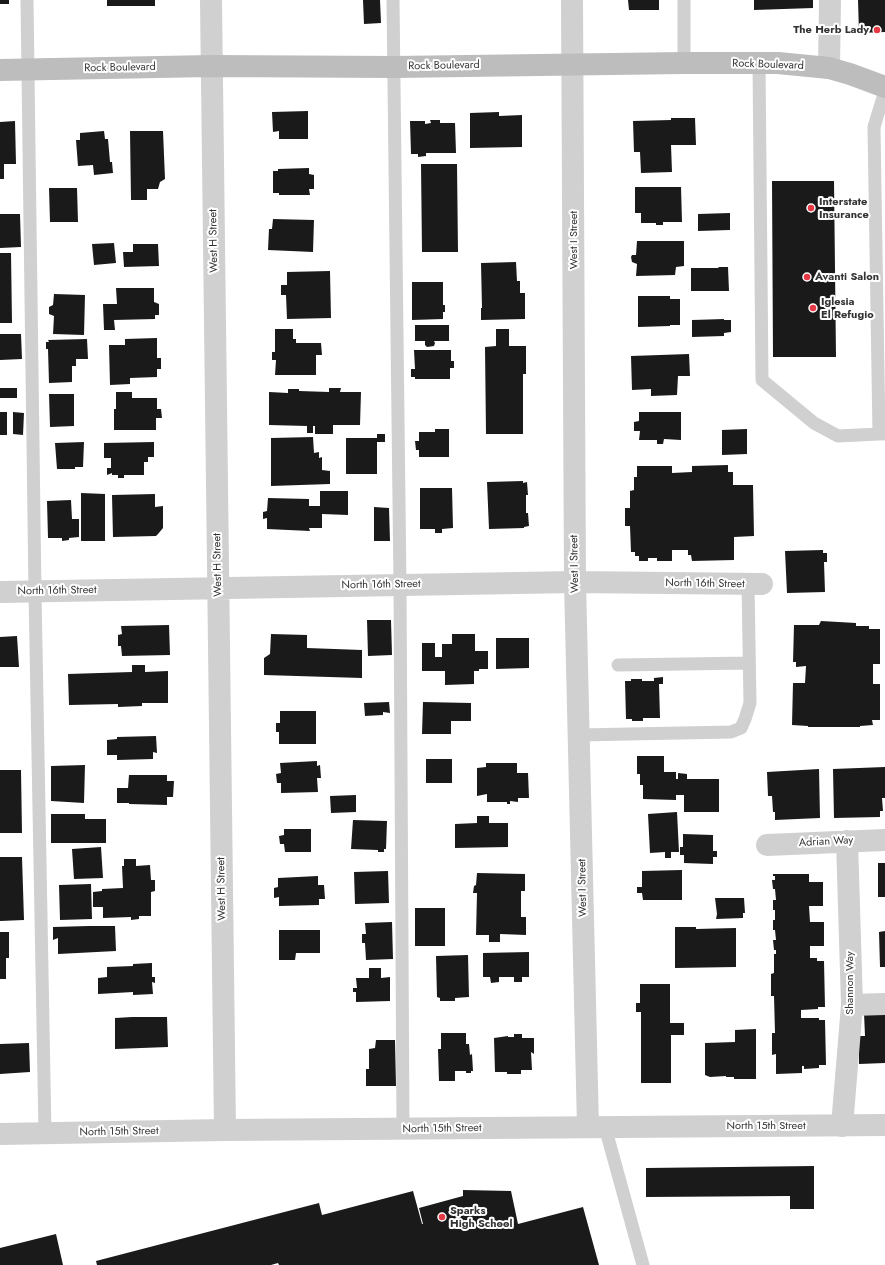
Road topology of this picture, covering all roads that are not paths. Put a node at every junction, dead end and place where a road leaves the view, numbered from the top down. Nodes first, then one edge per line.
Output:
1 (27, 0) edge
2 (211, 0) edge
3 (393, 0) edge
4 (572, 0) edge
5 (684, 0) edge
6 (830, 0) edge
7 (684, 63) junction
8 (759, 63) junction
9 (573, 64) junction
10 (212, 66) junction
11 (394, 67) junction
12 (829, 68) junction
13 (0, 70) edge
14 (28, 70) junction
15 (885, 87) edge
16 (885, 91) edge
17 (880, 207) edge
18 (881, 323) edge
19 (882, 434) edge
20 (575, 582) junction
21 (755, 584) joint
22 (400, 585) junction
23 (218, 588) junction
24 (0, 592) edge
25 (36, 592) junction
26 (749, 663) junction
27 (618, 665) dead end
28 (579, 735) junction
29 (885, 840) edge
30 (847, 841) junction
31 (767, 845) dead end
32 (885, 1004) edge
33 (852, 1005) junction
34 (885, 1125) edge
35 (842, 1126) junction
36 (597, 1127) junction
37 (403, 1129) junction
38 (225, 1130) junction
39 (45, 1133) junction
40 (0, 1134) edge
41 (643, 1265) edge

1 - 14 lane
2 - 10 street, West H Street
3 - 11 lane
4 - 9 street, West I Street
5 - 7 lane
6 - 12 street
7 - 8 main road, Rock Boulevard
7 - 9 main road, Rock Boulevard
8 - 12 main road, Rock Boulevard
8 - 19 lane
9 - 11 main road, Rock Boulevard
9 - 20 street, West I Street
10 - 11 main road, Rock Boulevard
10 - 14 main road, Rock Boulevard
10 - 23 street, West H Street
11 - 22 lane
12 - 15 main road, Rock Boulevard
13 - 14 main road, Rock Boulevard
14 - 25 lane
16 - 17 lane
17 - 18 lane
18 - 19 lane
20 - 21 street, North 16th Street
20 - 22 street, North 16th Street
20 - 28 street, West I Street
21 - 26 lane
22 - 23 street, North 16th Street
22 - 37 lane
23 - 25 street, North 16th Street
23 - 38 street, West H Street
24 - 25 street, North 16th Street
25 - 39 lane
26 - 27 lane
26 - 28 lane
28 - 36 street, West I Street
29 - 30 street, Adrian Way
30 - 31 street, Adrian Way
30 - 33 street, Shannon Way
32 - 33 street
33 - 35 street, Shannon Way
34 - 35 street, North 15th Street
35 - 36 street, North 15th Street
36 - 37 street, North 15th Street
36 - 41 lane
37 - 38 street, North 15th Street
38 - 39 street, North 15th Street
39 - 40 street, North 15th Street

